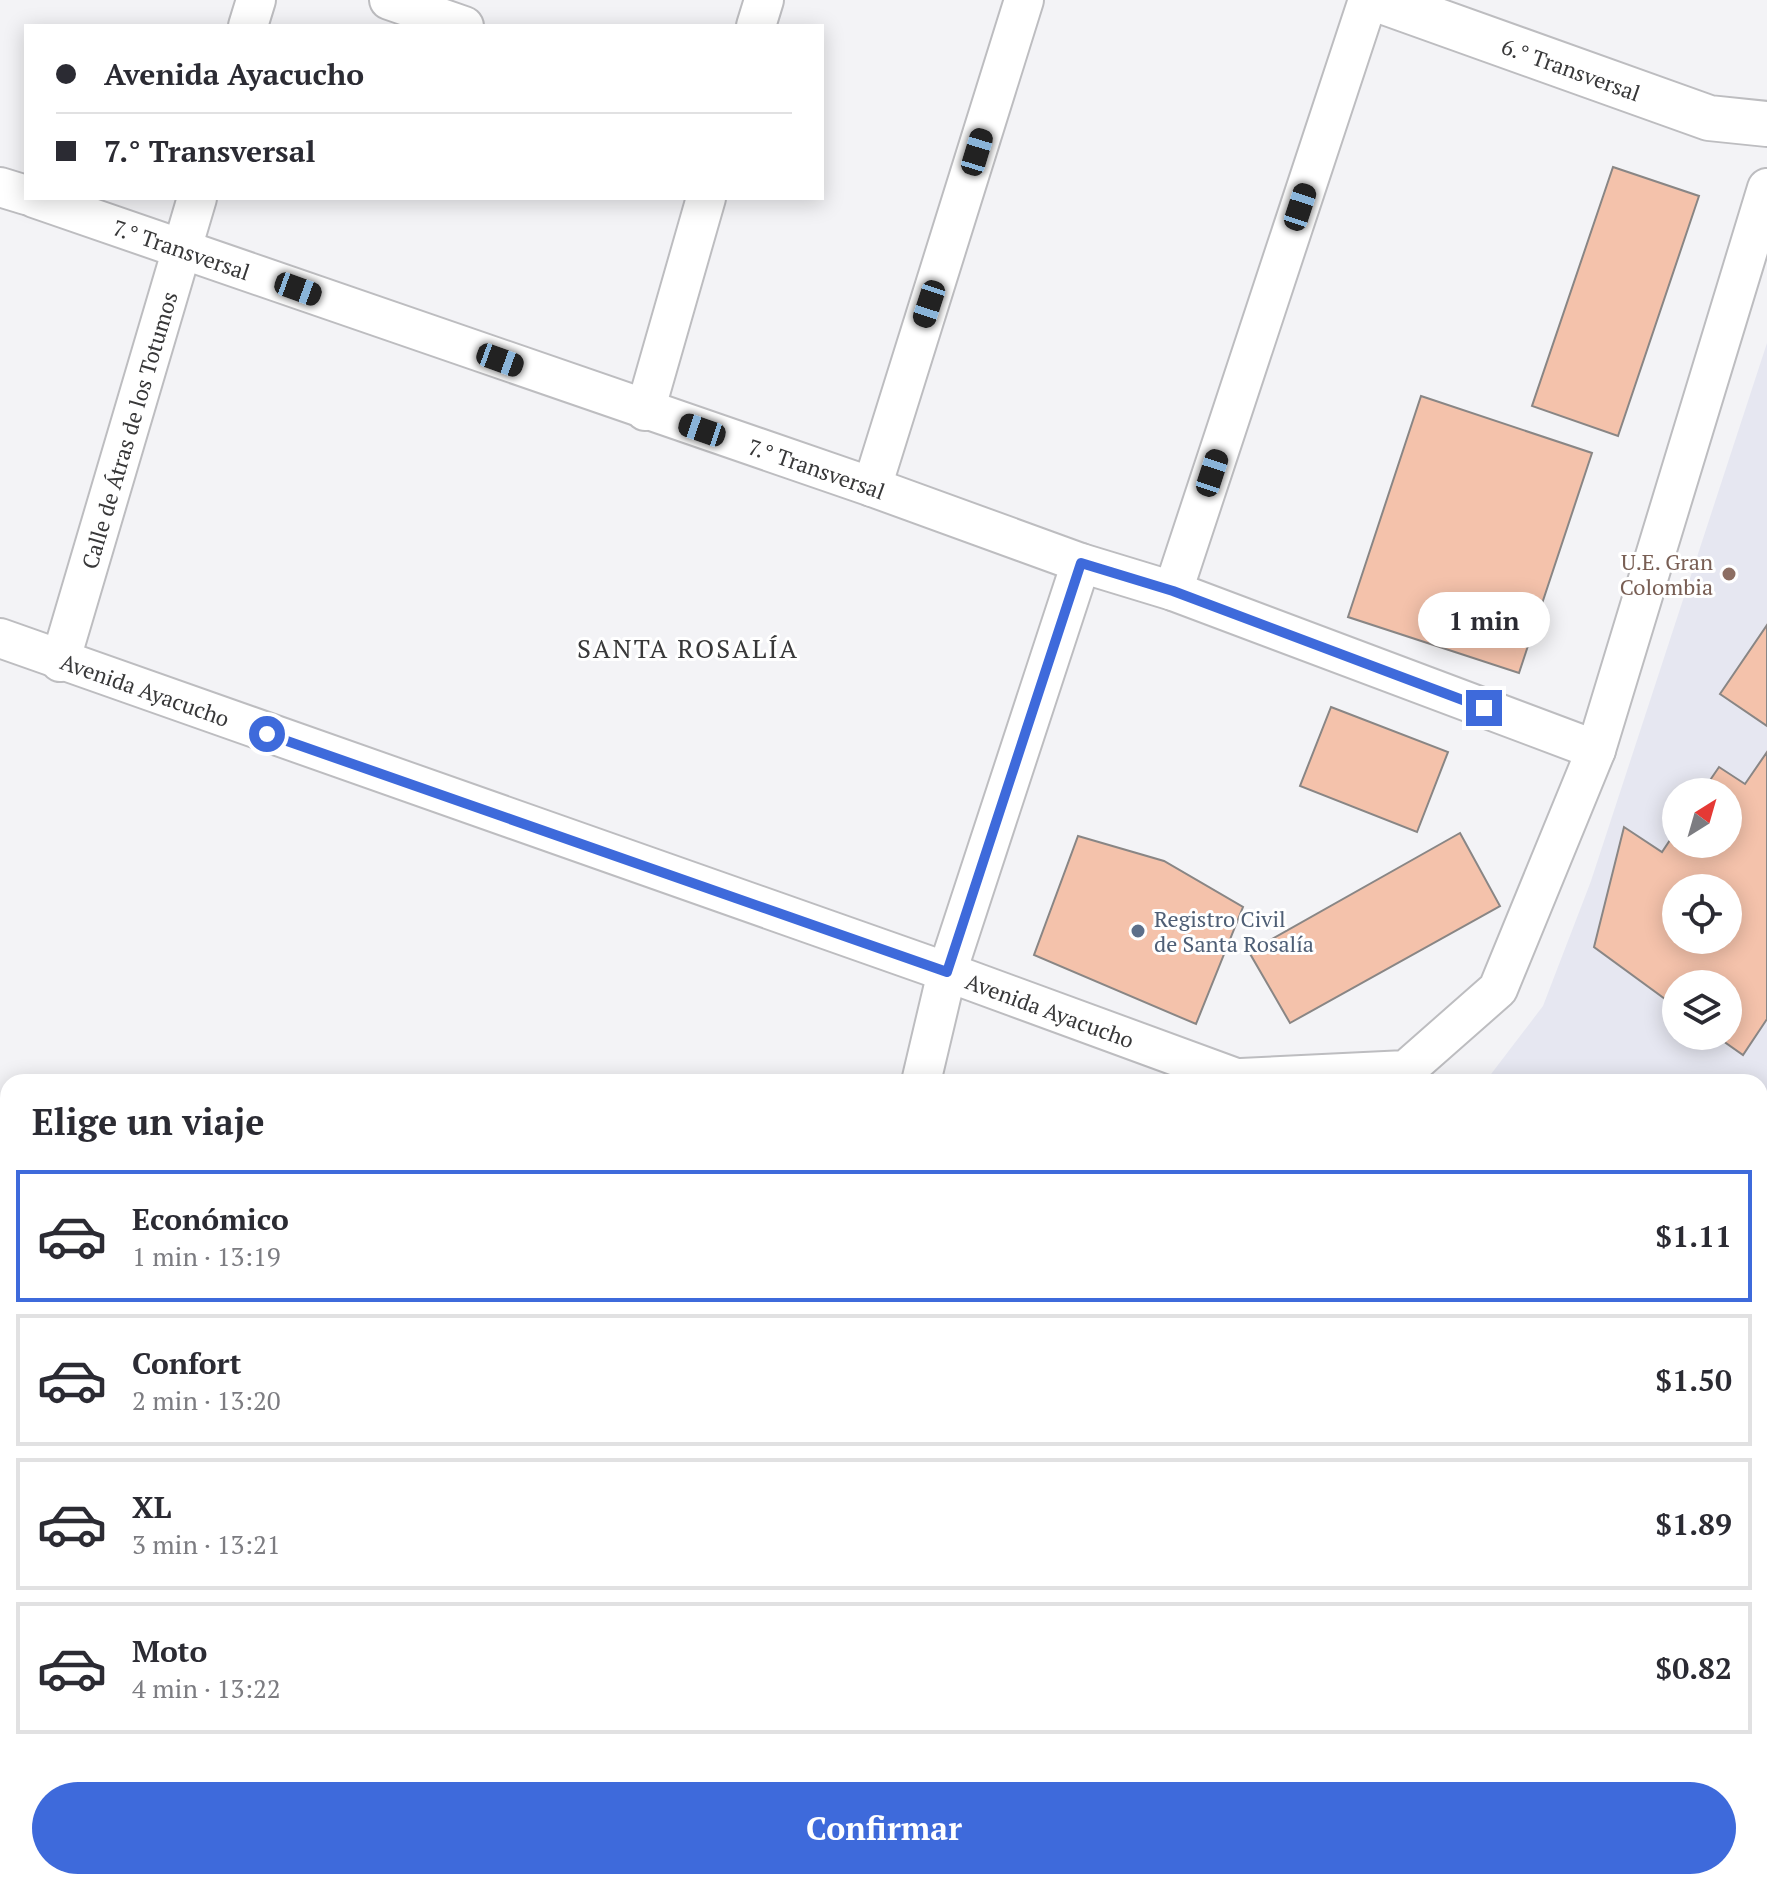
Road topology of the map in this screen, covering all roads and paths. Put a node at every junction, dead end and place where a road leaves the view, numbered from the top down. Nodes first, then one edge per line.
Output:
1 (256, 0) edge
2 (389, 0) edge
3 (764, 0) edge
4 (1024, 0) edge
5 (1368, 0) edge
6 (1379, 0) edge
7 (249, 24) edge
8 (458, 24) edge
9 (757, 24) edge
10 (1767, 124) edge
11 (0, 187) edge
12 (1767, 188) edge
13 (24, 194) edge
14 (40, 200) edge
15 (196, 200) edge
16 (705, 200) edge
17 (182, 248) junction
18 (645, 411) junction
19 (872, 487) junction
20 (1081, 563) junction
21 (1173, 591) junction
22 (0, 638) edge
23 (60, 662) junction
24 (1596, 750) junction
25 (947, 972) junction
26 (923, 1074) edge
27 (1228, 1074) edge
28 (1341, 1074) edge

1 - 7 street
2 - 8 street
3 - 9 street
4 - 19 street
5 - 21 street
6 - 10 street, 6.° Transversal
11 - 13 street
12 - 24 street
14 - 17 street, 7.° Transversal
15 - 17 street, Calle de Átras de los Totumos
16 - 18 street
17 - 18 street, 7.° Transversal
17 - 23 street, Calle de Átras de los Totumos
18 - 19 street, 7.° Transversal
19 - 20 street, 7.° Transversal
20 - 21 street, 7.° Transversal
20 - 25 street
21 - 24 street, 7.° Transversal
22 - 23 street, Avenida Ayacucho
23 - 25 street, Avenida Ayacucho
24 - 28 street
25 - 26 street
25 - 27 street, Avenida Ayacucho

